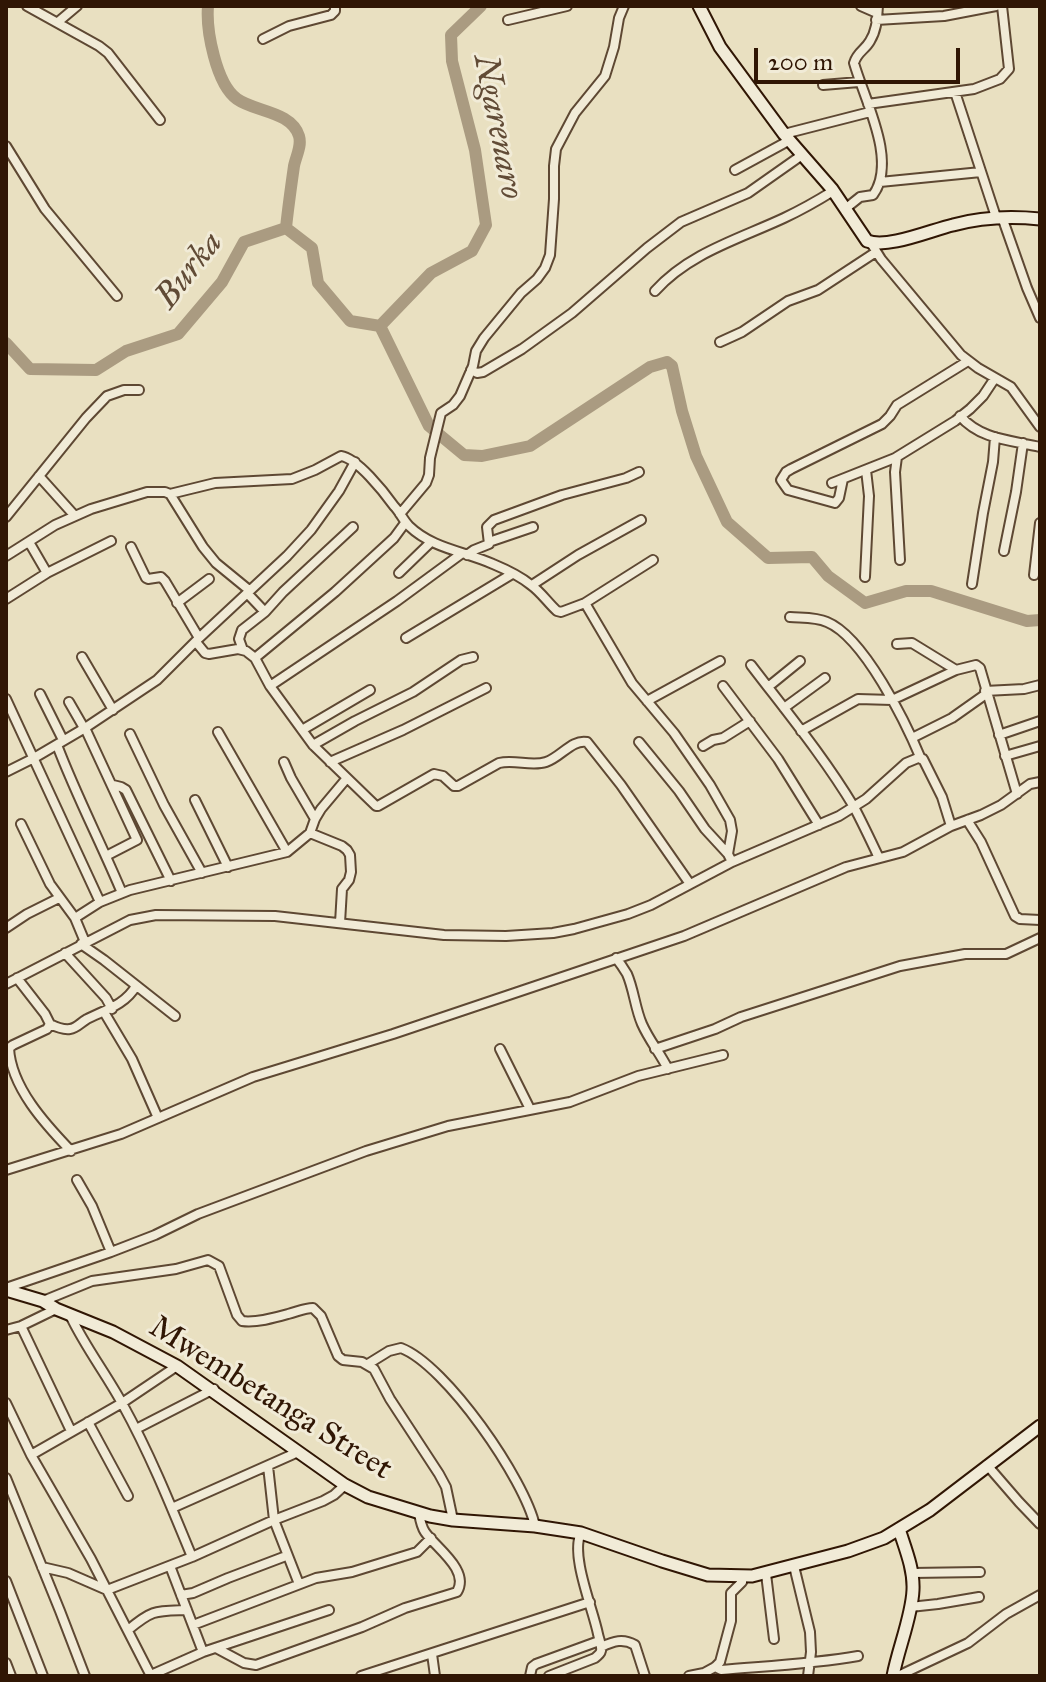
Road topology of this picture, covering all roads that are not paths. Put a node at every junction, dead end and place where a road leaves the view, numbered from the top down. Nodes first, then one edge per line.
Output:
1 (77, 6) edge
2 (335, 6) edge
3 (567, 6) edge
4 (624, 6) edge
5 (699, 6) edge
6 (861, 6) edge
7 (999, 6) edge
8 (30, 7) edge
9 (877, 13) edge
10 (508, 20) dead end
11 (58, 22) junction
12 (263, 39) dead end
13 (859, 82) junction
14 (823, 85) dead end
15 (955, 92) junction
16 (869, 108) junction
17 (160, 120) dead end
18 (787, 137) junction
19 (6, 146) edge
20 (802, 155) junction
21 (735, 170) dead end
22 (981, 172) junction
23 (880, 182) junction
24 (833, 191) junction
25 (845, 209) junction
26 (999, 217) junction
27 (1040, 219) edge
28 (874, 248) junction
29 (655, 291) dead end
30 (117, 296) dead end
31 (1040, 318) edge
32 (720, 342) dead end
33 (968, 361) junction
34 (471, 370) junction
35 (995, 378) junction
36 (139, 390) dead end
37 (960, 416) junction
38 (1040, 427) edge
39 (995, 437) junction
40 (1023, 443) junction
41 (1040, 447) edge
42 (897, 457) junction
43 (355, 462) junction
44 (866, 470) junction
45 (639, 472) dead end
46 (39, 476) junction
47 (843, 479) junction
48 (832, 483) dead end
49 (170, 494) junction
50 (400, 514) junction
51 (74, 515) junction
52 (6, 517) edge
53 (641, 520) dead end
54 (405, 523) junction
55 (1040, 523) edge
56 (353, 527) dead end
57 (533, 527) dead end
58 (111, 541) dead end
59 (29, 542) junction
60 (431, 542) junction
61 (489, 542) junction
62 (131, 547) dead end
63 (1004, 551) dead end
64 (464, 555) junction
65 (6, 556) edge
66 (653, 560) dead end
67 (900, 560) dead end
68 (47, 573) junction
69 (399, 573) dead end
70 (512, 574) junction
71 (1034, 575) dead end
72 (865, 577) dead end
73 (209, 579) dead end
74 (972, 584) dead end
75 (532, 585) junction
76 (248, 592) junction
77 (6, 599) edge
78 (177, 603) junction
79 (585, 603) junction
80 (265, 612) junction
81 (790, 617) dead end
82 (406, 638) dead end
83 (197, 640) junction
84 (897, 644) dead end
85 (243, 650) junction
86 (82, 657) dead end
87 (473, 657) dead end
88 (255, 658) junction
89 (720, 661) dead end
90 (800, 661) dead end
91 (751, 665) dead end
92 (956, 670) junction
93 (825, 678) dead end
94 (1040, 685) edge
95 (270, 686) junction
96 (723, 686) dead end
97 (768, 687) junction
98 (486, 688) dead end
99 (370, 690) dead end
100 (986, 692) junction
101 (40, 694) dead end
102 (6, 699) edge
103 (892, 700) junction
104 (647, 701) junction
105 (69, 702) dead end
106 (784, 708) junction
107 (113, 710) junction
108 (750, 721) junction
109 (1040, 721) edge
110 (84, 728) junction
111 (302, 730) junction
112 (801, 731) junction
113 (218, 732) dead end
114 (130, 734) dead end
115 (999, 735) junction
116 (912, 738) junction
117 (639, 742) dead end
118 (60, 743) junction
119 (313, 745) junction
120 (703, 746) dead end
121 (1040, 746) edge
122 (1005, 756) junction
123 (34, 758) junction
124 (921, 759) junction
125 (284, 762) dead end
126 (330, 762) junction
127 (6, 772) edge
128 (347, 778) junction
129 (1040, 782) edge
130 (113, 785) junction
131 (1017, 794) junction
132 (195, 800) dead end
133 (854, 807) junction
134 (315, 819) junction
135 (967, 820) junction
136 (21, 824) dead end
137 (819, 825) junction
138 (951, 826) junction
139 (310, 833) junction
140 (287, 852) junction
141 (106, 856) junction
142 (730, 858) junction
143 (879, 858) junction
144 (228, 867) junction
145 (202, 873) junction
146 (171, 881) junction
147 (690, 884) junction
148 (122, 893) junction
149 (59, 898) junction
150 (100, 902) junction
151 (75, 918) junction
152 (1040, 920) edge
153 (340, 923) junction
154 (6, 928) edge
155 (1040, 938) edge
156 (83, 943) junction
157 (65, 953) junction
158 (616, 958) junction
159 (17, 978) junction
160 (6, 984) edge
161 (136, 986) junction
162 (108, 1010) junction
163 (175, 1016) dead end
164 (50, 1024) junction
165 (500, 1049) dead end
166 (655, 1049) junction
167 (723, 1055) dead end
168 (668, 1069) junction
169 (10, 1072) edge
170 (530, 1109) junction
171 (158, 1118) junction
172 (71, 1151) junction
173 (6, 1170) edge
174 (77, 1180) dead end
175 (111, 1252) junction
176 (6, 1289) edge
177 (43, 1301) junction
178 (56, 1309) junction
179 (70, 1315) junction
180 (21, 1326) junction
181 (6, 1330) edge
182 (368, 1364) junction
183 (177, 1366) junction
184 (214, 1389) junction
185 (6, 1403) edge
186 (122, 1403) junction
187 (88, 1422) junction
188 (1040, 1426) edge
189 (136, 1429) junction
190 (71, 1431) junction
191 (298, 1452) junction
192 (31, 1455) junction
193 (987, 1465) junction
194 (268, 1466) junction
195 (6, 1478) edge
196 (345, 1485) junction
197 (128, 1496) dead end
198 (172, 1508) junction
199 (419, 1513) junction
200 (274, 1520) junction
201 (453, 1520) junction
202 (1040, 1524) edge
203 (535, 1526) junction
204 (899, 1529) junction
205 (581, 1533) junction
206 (431, 1538) junction
207 (286, 1556) junction
208 (192, 1557) junction
209 (170, 1566) junction
210 (794, 1566) junction
211 (42, 1567) junction
212 (980, 1572) dead end
213 (912, 1573) junction
214 (766, 1574) junction
215 (739, 1577) junction
216 (6, 1581) edge
217 (299, 1584) junction
218 (107, 1590) junction
219 (181, 1595) junction
220 (1040, 1595) edge
221 (979, 1597) dead end
222 (590, 1602) junction
223 (910, 1607) junction
224 (187, 1610) junction
225 (329, 1610) dead end
226 (193, 1625) junction
227 (128, 1630) junction
228 (774, 1639) dead end
229 (600, 1644) junction
230 (216, 1648) junction
231 (203, 1652) junction
232 (432, 1654) junction
233 (858, 1656) dead end
234 (809, 1662) junction
235 (6, 1663) edge
236 (715, 1667) junction
237 (917, 1671) edge
238 (567, 1673) edge
239 (151, 1675) edge
240 (643, 1675) edge
241 (11, 1676) edge
242 (43, 1676) edge
243 (85, 1676) edge
244 (361, 1676) edge
245 (435, 1676) edge
246 (530, 1676) edge
247 (549, 1676) edge
248 (689, 1676) edge
249 (808, 1676) edge
250 (895, 1676) edge

1 - 11 street
2 - 12 street
3 - 10 street
4 - 34 street
5 - 18 street
6 - 9 street
7 - 9 street
7 - 15 street
8 - 11 street
9 - 13 street
11 - 17 street
13 - 14 street
13 - 16 street
15 - 16 street
15 - 22 street
16 - 18 street
16 - 23 street
18 - 20 street
18 - 21 street
19 - 30 street
20 - 24 street
20 - 34 street
22 - 23 street
22 - 26 street
23 - 25 street
24 - 25 street
24 - 29 street
25 - 28 street
26 - 27 street
26 - 28 street
26 - 31 street
28 - 32 street
28 - 33 street
33 - 35 street
33 - 47 street
34 - 50 street
35 - 37 street
35 - 38 street
36 - 46 street
37 - 39 street
37 - 42 street
39 - 40 street
39 - 74 street
40 - 41 street
40 - 63 street
42 - 44 street
42 - 67 street
43 - 49 street
43 - 50 street
43 - 76 street
44 - 47 street
44 - 72 street
45 - 61 street
46 - 51 street
46 - 52 street
47 - 48 street
49 - 51 street
49 - 76 street
50 - 54 street
51 - 59 street
53 - 75 street
54 - 60 street
54 - 88 street
55 - 71 street
56 - 80 street
57 - 61 street
58 - 68 street
59 - 65 street
59 - 68 street
60 - 64 street
60 - 69 street
61 - 64 street
62 - 78 street
64 - 70 street
64 - 95 street
66 - 79 street
68 - 77 street
70 - 75 street
70 - 82 street
73 - 78 street
75 - 79 street
76 - 80 street
76 - 83 street
78 - 83 street
79 - 104 street
80 - 85 street
81 - 103 street
83 - 85 street
83 - 107 street
84 - 92 street
85 - 88 street
86 - 107 street
87 - 119 street
88 - 95 street
89 - 104 street
90 - 97 street
91 - 97 street
92 - 100 street
92 - 103 street
93 - 106 street
94 - 100 street
95 - 111 street
96 - 108 street
97 - 106 street
98 - 126 street
99 - 111 street
100 - 115 street
100 - 116 street
101 - 118 street
102 - 123 street
103 - 112 street
103 - 116 street
104 - 142 street
105 - 110 street
106 - 112 street
107 - 110 street
108 - 120 street
108 - 137 street
109 - 115 street
110 - 118 street
110 - 130 street
111 - 119 street
112 - 133 street
113 - 140 street
114 - 145 street
115 - 122 street
116 - 124 street
117 - 142 street
118 - 123 street
118 - 141 street
119 - 126 street
121 - 122 street
122 - 131 street
123 - 127 street
123 - 150 street
124 - 133 street
124 - 138 street
125 - 134 street
126 - 128 street
128 - 134 street
128 - 147 street
129 - 131 street
130 - 141 street
130 - 146 street
131 - 135 street
132 - 144 street
133 - 137 street
133 - 143 street
134 - 139 street
135 - 138 street
135 - 152 street
136 - 149 street
137 - 142 street
138 - 143 street
139 - 140 street
139 - 153 street
140 - 144 street
141 - 148 street
142 - 147 street
143 - 158 street
144 - 145 street
145 - 146 street
146 - 148 street
147 - 153 street
148 - 150 street
149 - 151 street
149 - 154 street
150 - 151 street
151 - 156 street
153 - 156 street
155 - 166 street
156 - 157 street
156 - 161 street
157 - 159 street
157 - 162 street
158 - 166 street
158 - 171 street
159 - 160 street
159 - 164 street
161 - 162 street
161 - 163 street
162 - 164 street
162 - 171 street
164 - 169 street
165 - 170 street
166 - 168 street
167 - 168 street
168 - 170 street
169 - 172 street
170 - 175 street
171 - 172 street
172 - 173 street
174 - 175 street
175 - 176 street
176 - 177 street, Mwembetanga Street
177 - 178 street, Mwembetanga Street
177 - 182 street
178 - 179 street, Mwembetanga Street
178 - 180 street
179 - 183 street, Mwembetanga Street
179 - 186 street
180 - 181 street
180 - 190 street
182 - 201 street
182 - 203 street
183 - 184 street, Mwembetanga Street
183 - 186 street
184 - 189 street
184 - 191 street, Mwembetanga Street
185 - 192 street
186 - 187 street
186 - 189 street
187 - 190 street
187 - 197 street
188 - 193 street, Mwembetanga Street
189 - 198 street
190 - 192 street
191 - 194 street
191 - 196 street, Mwembetanga Street
192 - 218 street
193 - 202 street
193 - 204 street, Mwembetanga Street
194 - 198 street
194 - 200 street
195 - 211 street
196 - 199 street, Mwembetanga Street
196 - 200 street
198 - 208 street
199 - 201 street, Mwembetanga Street
199 - 206 street
200 - 207 street
200 - 208 street
201 - 203 street, Mwembetanga Street
203 - 205 street, Mwembetanga Street
204 - 210 street, Mwembetanga Street
204 - 213 street
205 - 215 street, Mwembetanga Street
205 - 222 street
206 - 217 street
206 - 230 street
207 - 217 street
207 - 219 street
208 - 209 street
209 - 218 street
209 - 219 street
210 - 214 street, Mwembetanga Street
210 - 234 street
211 - 218 street
211 - 243 street
212 - 213 street
213 - 223 street
214 - 215 street, Mwembetanga Street
214 - 228 street
215 - 236 street
216 - 242 street
217 - 226 street
218 - 227 street
219 - 224 street
220 - 237 street
221 - 223 street
222 - 229 street
222 - 232 street
223 - 250 street
224 - 226 street
224 - 227 street
225 - 230 street
226 - 231 street
227 - 239 street
229 - 238 street
229 - 240 street
229 - 246 street
230 - 231 street
231 - 239 street
232 - 244 street
232 - 245 street
233 - 234 street
234 - 236 street
234 - 249 street
235 - 241 street
236 - 248 street
237 - 250 street
238 - 247 street

